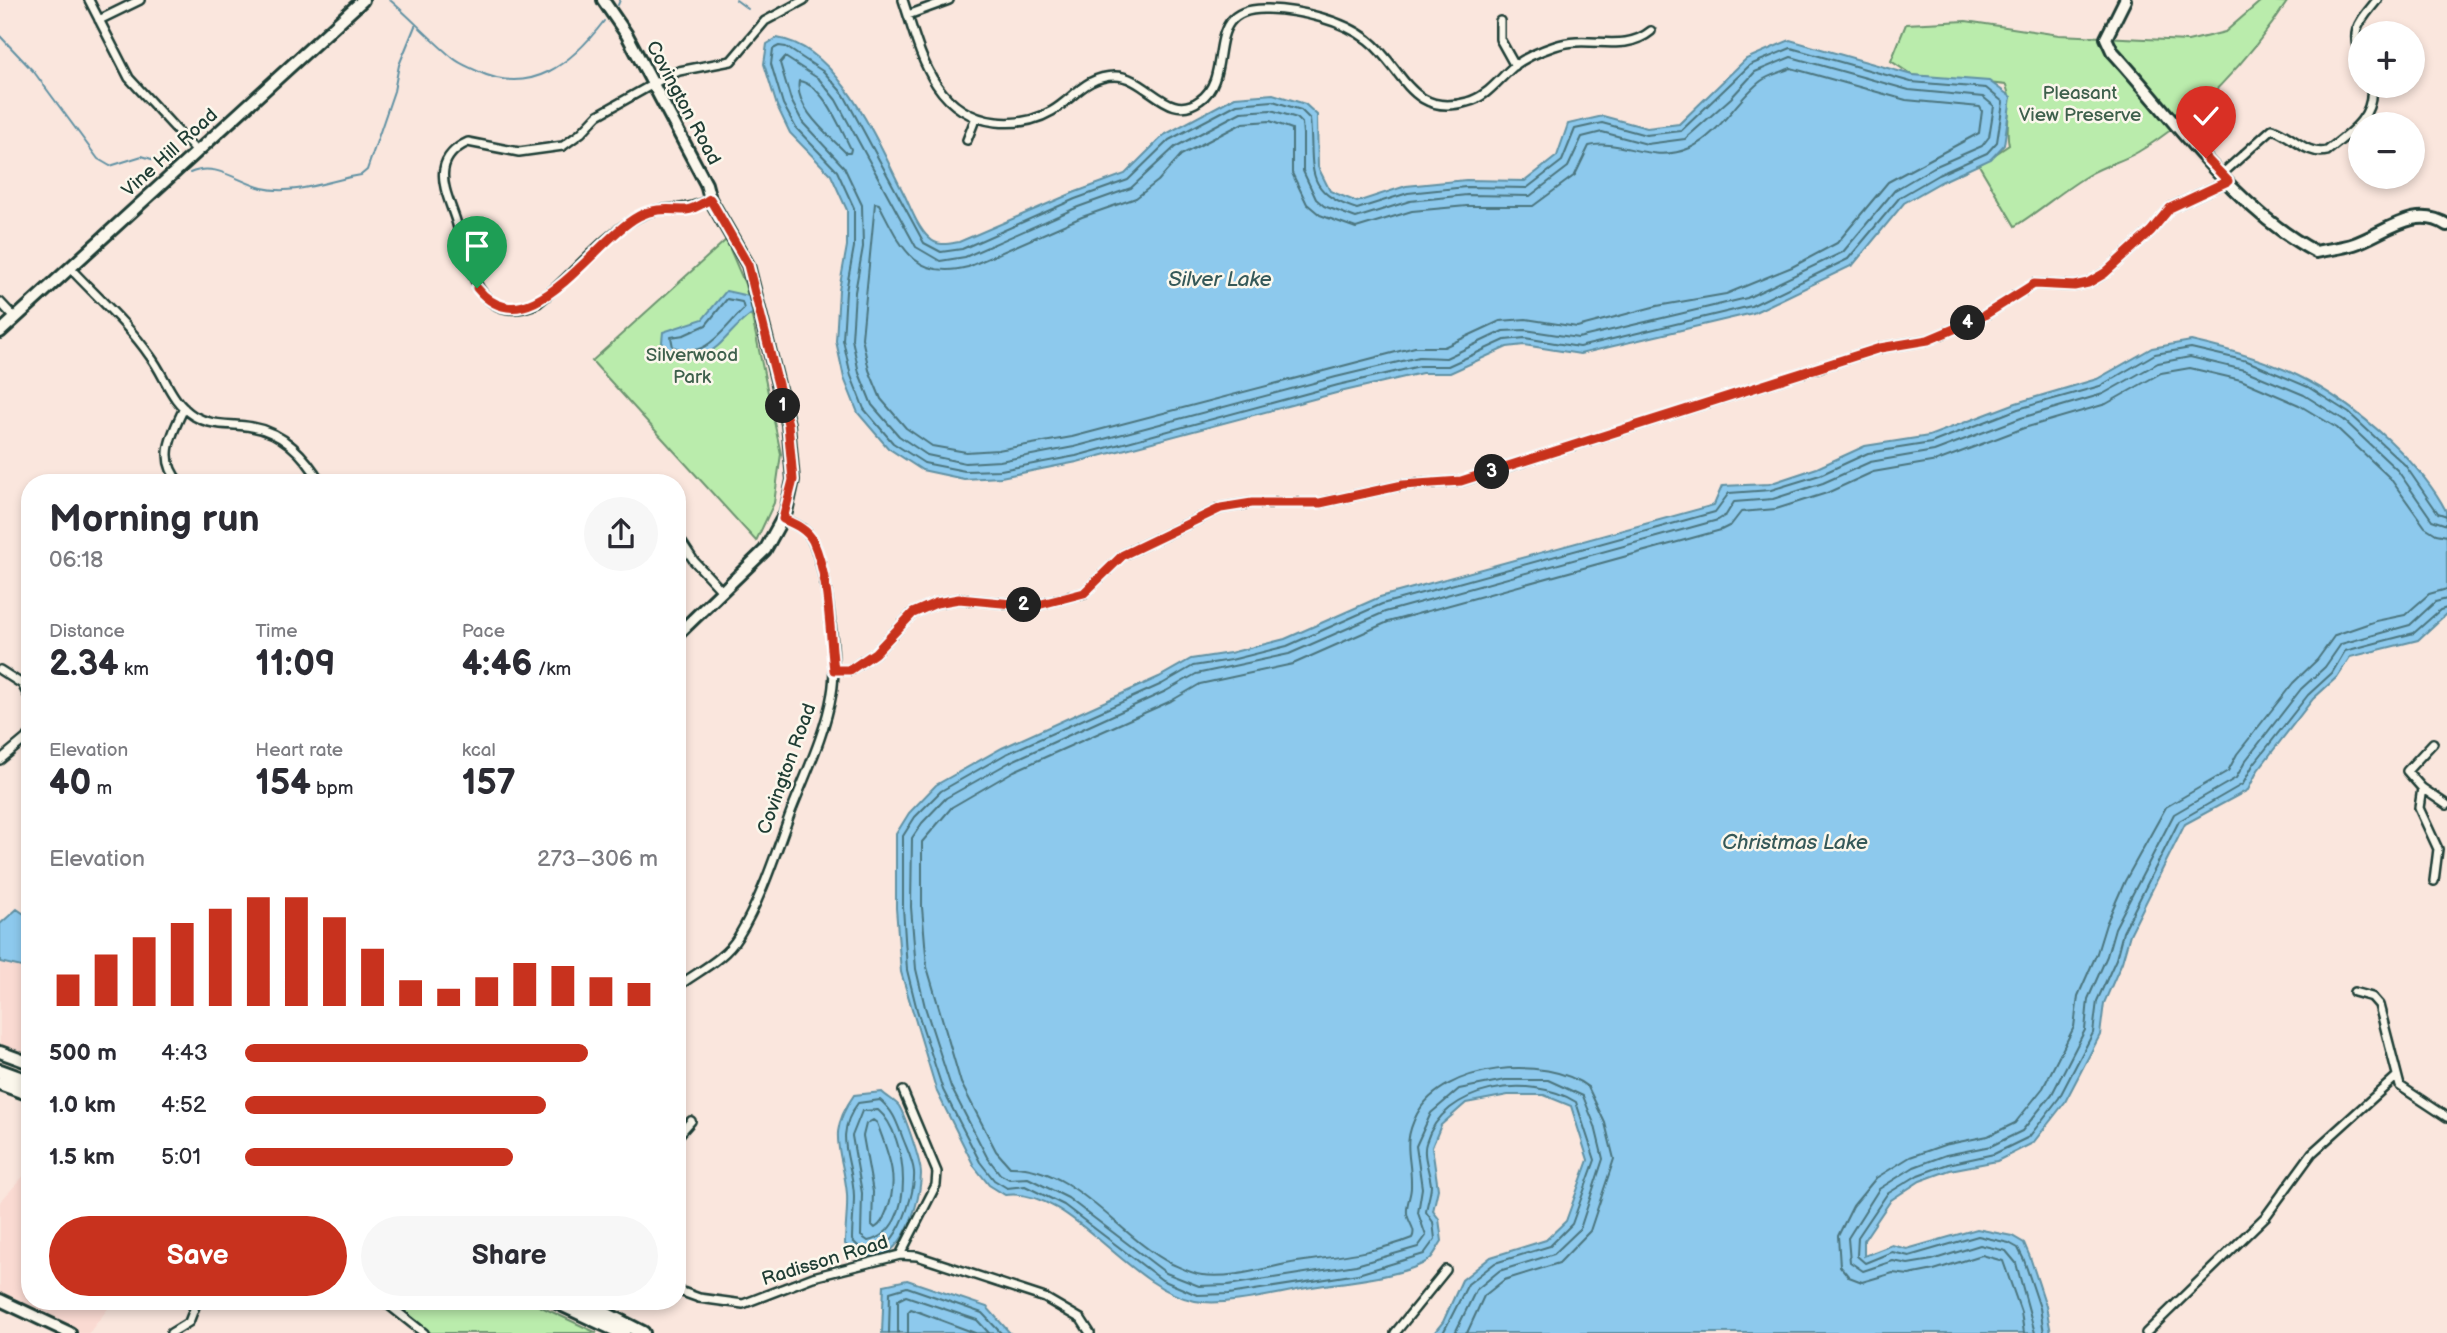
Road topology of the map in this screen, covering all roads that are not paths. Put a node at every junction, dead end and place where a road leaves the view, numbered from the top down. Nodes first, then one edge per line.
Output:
1 (89, 0) edge
2 (140, 0) edge
3 (363, 0) edge
4 (603, 0) edge
5 (804, 0) edge
6 (903, 0) edge
7 (949, 0) edge
8 (1272, 0) edge
9 (2125, 0) edge
10 (2377, 0) edge
11 (1270, 9) junction
12 (908, 15) junction
13 (99, 20) junction
14 (1500, 21) dead end
15 (2362, 21) edge
16 (1651, 31) dead end
17 (1515, 65) junction
18 (653, 85) junction
19 (2372, 98) edge
20 (976, 117) junction
21 (967, 140) dead end
22 (197, 152) junction
23 (2225, 177) junction
24 (710, 199) junction
25 (2447, 225) edge
26 (70, 268) junction
27 (0, 302) edge
28 (15, 318) junction
29 (0, 332) edge
30 (184, 408) junction
31 (173, 474) edge
32 (314, 474) edge
33 (783, 519) junction
34 (686, 549) edge
35 (723, 592) junction
36 (686, 627) edge
37 (0, 670) edge
38 (834, 670) junction
39 (21, 683) edge
40 (21, 742) edge
41 (2433, 743) dead end
42 (0, 760) edge
43 (2423, 788) junction
44 (2447, 805) edge
45 (2434, 881) dead end
46 (686, 981) edge
47 (2354, 992) dead end
48 (0, 1052) edge
49 (21, 1060) edge
50 (0, 1071) edge
51 (2396, 1077) junction
52 (21, 1079) edge
53 (0, 1083) edge
54 (21, 1091) edge
55 (903, 1091) dead end
56 (2447, 1117) edge
57 (691, 1121) dead end
58 (686, 1127) edge
59 (900, 1255) junction
60 (1446, 1270) dead end
61 (686, 1293) edge
62 (0, 1300) edge
63 (21, 1310) edge
64 (21, 1310) edge
65 (194, 1310) edge
66 (395, 1310) edge
67 (574, 1310) edge
68 (598, 1310) edge
69 (70, 1333) edge
70 (171, 1333) edge
71 (424, 1333) edge
72 (623, 1333) edge
73 (643, 1333) edge
74 (1090, 1333) edge
75 (1395, 1333) edge
76 (2146, 1333) edge

1 - 13 street
2 - 13 street
3 - 22 street, Vine Hill Road
4 - 18 street, Covington Road
5 - 18 street
6 - 12 street
7 - 12 street
8 - 11 street
9 - 23 street
10 - 15 street
11 - 17 street
11 - 20 street
12 - 20 street
13 - 22 street
14 - 17 street
16 - 17 street
18 - 24 street, Covington Road
18 - 24 street
19 - 23 street
20 - 21 street
22 - 26 street, Vine Hill Road
23 - 25 street
23 - 38 street
24 - 33 street, Covington Road
26 - 28 street, Vine Hill Road
26 - 30 street
27 - 28 street
28 - 29 street, Vine Hill Road
30 - 31 street
30 - 32 street
33 - 35 street
33 - 38 street, Covington Road
34 - 35 street
35 - 36 street
37 - 39 street
38 - 46 street, Covington Road
40 - 42 street
41 - 43 street
43 - 44 street
43 - 45 street
47 - 51 street
48 - 49 street
50 - 52 main road
51 - 56 street
51 - 76 street
53 - 54 main road
55 - 59 street
57 - 58 street
59 - 61 street, Radisson Road
59 - 74 street, Radisson Road
60 - 75 street
62 - 63 street
64 - 69 street
65 - 70 street
66 - 71 street
67 - 72 main road
68 - 73 main road

